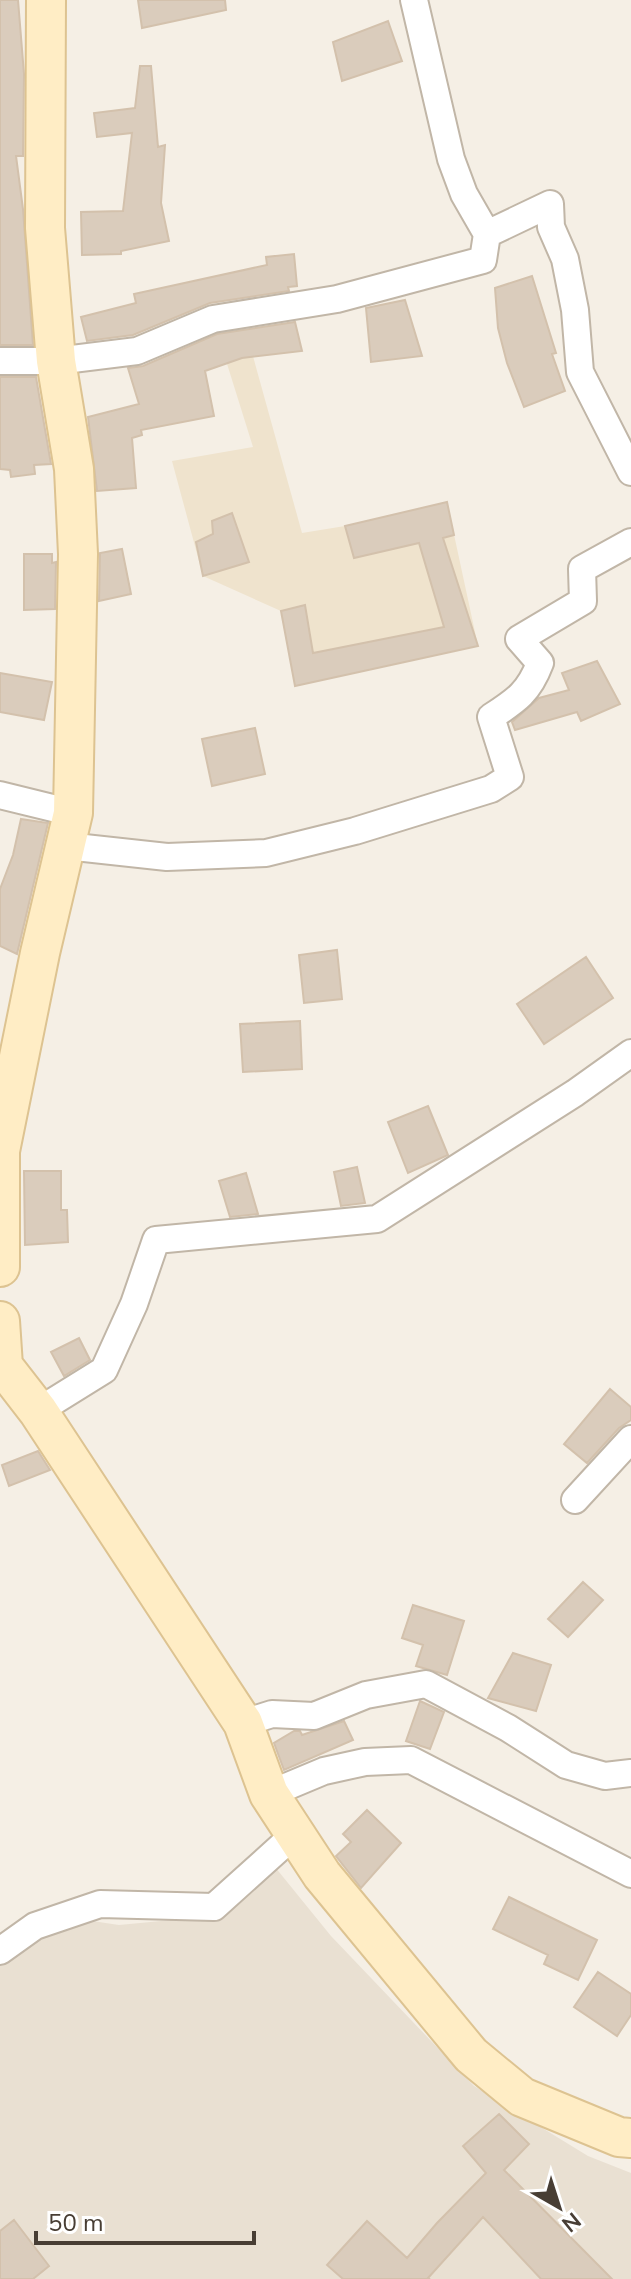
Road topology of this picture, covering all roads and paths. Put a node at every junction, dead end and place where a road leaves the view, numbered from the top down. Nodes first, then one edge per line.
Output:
1 (46, 0) edge
2 (414, 0) edge
3 (487, 234) junction
4 (0, 361) edge
5 (56, 361) junction
6 (631, 472) edge
7 (631, 542) edge
8 (0, 795) edge
9 (69, 830) junction
10 (631, 1053) edge
11 (0, 1267) edge
12 (0, 1321) edge
13 (2, 1367) edge
14 (38, 1411) junction
15 (631, 1439) edge
16 (575, 1500) dead end
17 (243, 1723) junction
18 (631, 1773) edge
19 (269, 1794) junction
20 (295, 1834) junction
21 (631, 1874) edge
22 (0, 1951) edge
23 (631, 2138) edge

1 - 5 main road
2 - 3 street
3 - 5 street
3 - 6 street
4 - 5 street
5 - 9 main road
7 - 9 street
8 - 9 street
9 - 11 main road
10 - 14 street
12 - 13 main road
13 - 14 main road
14 - 17 main road
15 - 16 street
17 - 18 street
17 - 19 main road
19 - 20 main road
19 - 21 street
20 - 22 street
20 - 23 main road

